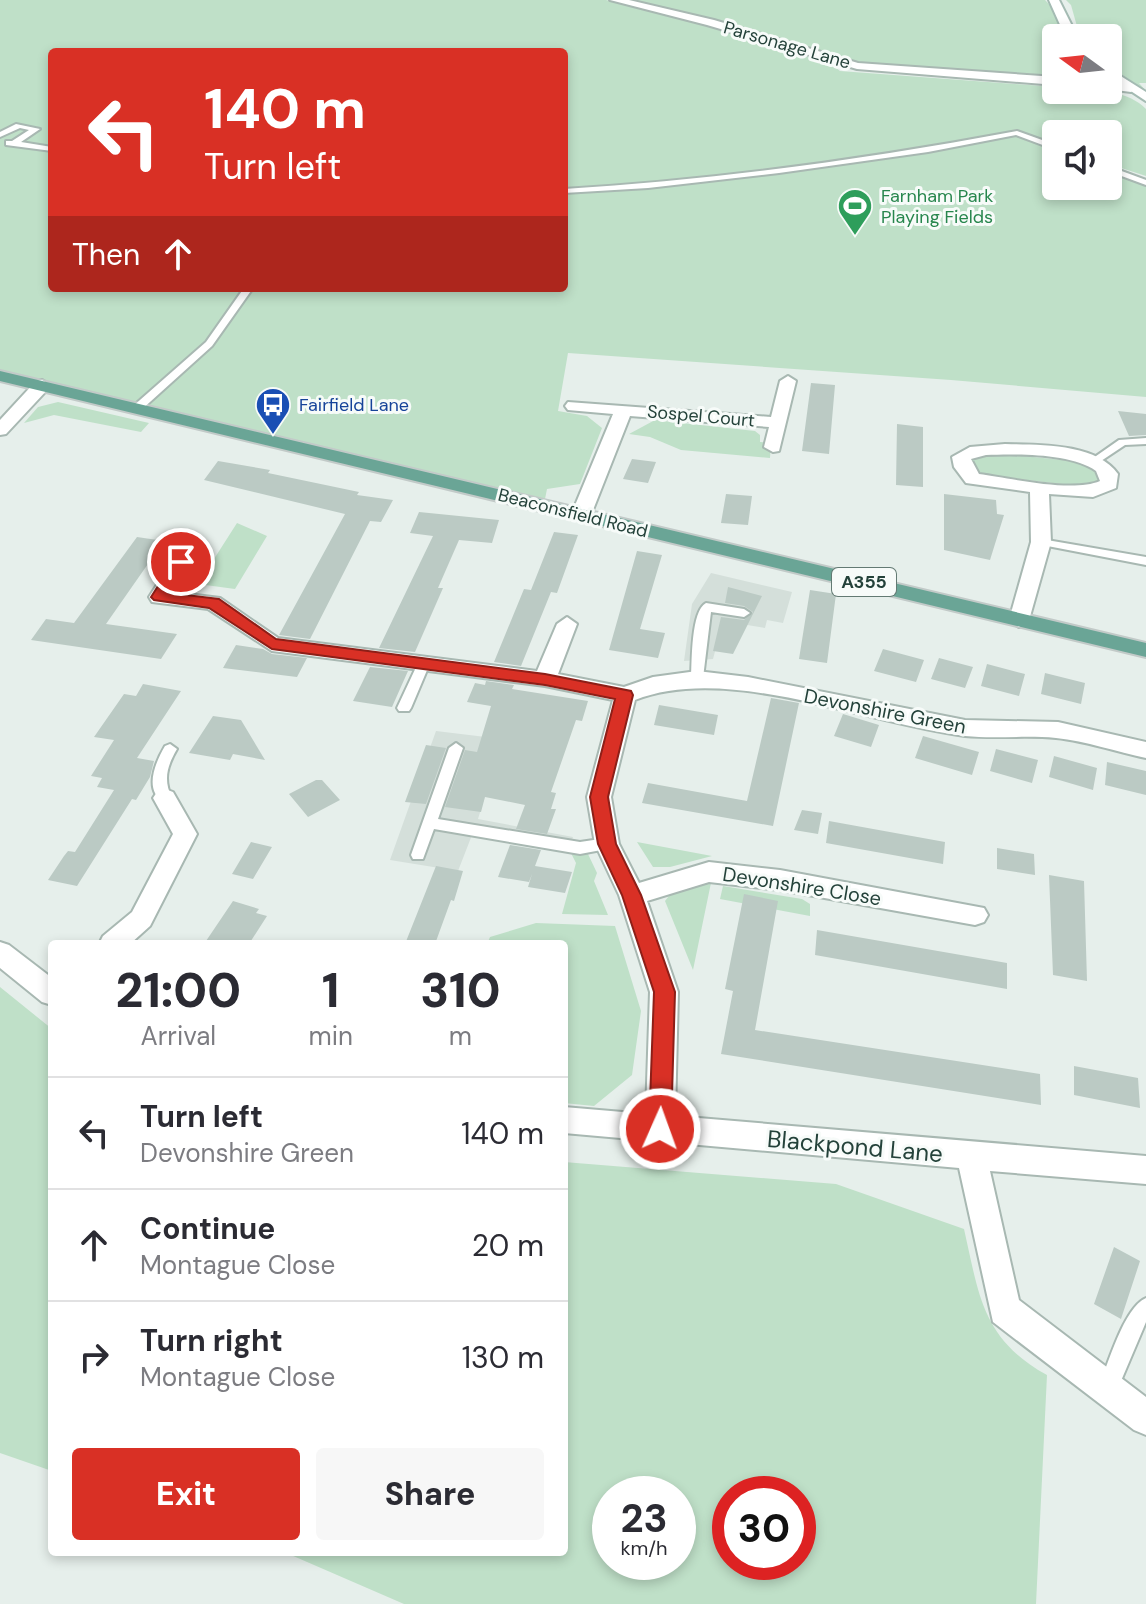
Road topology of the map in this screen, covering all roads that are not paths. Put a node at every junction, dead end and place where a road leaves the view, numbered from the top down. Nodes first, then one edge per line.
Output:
1 (615, 0) edge
2 (1054, 0) edge
3 (1065, 24) edge
4 (1042, 80) edge
5 (1122, 81) edge
6 (1122, 87) edge
7 (1131, 88) junction
8 (1146, 97) edge
9 (0, 135) edge
10 (0, 142) edge
11 (1042, 143) edge
12 (13, 144) junction
13 (48, 148) edge
14 (1122, 174) edge
15 (1146, 183) edge
16 (568, 191) edge
17 (246, 292) edge
18 (0, 376) edge
19 (788, 381) dead end
20 (42, 385) junction
21 (574, 406) dead end
22 (136, 409) junction
23 (624, 410) junction
24 (779, 423) junction
25 (0, 430) edge
26 (1146, 441) edge
27 (773, 447) dead end
28 (1094, 461) junction
29 (1039, 488) junction
30 (581, 515) junction
31 (1041, 542) junction
32 (1146, 561) edge
33 (181, 562) dead end
34 (744, 613) dead end
35 (1019, 620) junction
36 (567, 624) dead end
37 (1146, 650) edge
38 (424, 663) junction
39 (697, 678) junction
40 (545, 679) junction
41 (625, 695) junction
42 (404, 708) dead end
43 (456, 748) dead end
44 (170, 749) dead end
45 (1146, 750) edge
46 (165, 798) joint
47 (429, 823) junction
48 (607, 844) junction
49 (418, 855) dead end
50 (632, 895) junction
51 (975, 915) dead end
52 (117, 940) edge
53 (0, 953) edge
54 (48, 991) edge
55 (568, 1120) edge
56 (660, 1129) junction
57 (972, 1156) junction
58 (1146, 1170) edge
59 (1146, 1307) edge
60 (1108, 1389) junction
61 (1146, 1418) edge

1 - 4 street, Parsonage Lane
2 - 3 street
5 - 7 street
6 - 7 street
7 - 8 street
9 - 12 lane
10 - 12 lane
11 - 16 lane
12 - 13 lane
14 - 15 lane
17 - 22 lane
18 - 20 main road, Beaconsfield Road / A355
19 - 24 street, Sospel Court
20 - 22 main road, Beaconsfield Road / A355
20 - 25 street
21 - 23 street, Sospel Court
22 - 30 main road, Beaconsfield Road / A355
23 - 24 street, Sospel Court
23 - 30 street, Sospel Court
24 - 27 street, Sospel Court
26 - 28 lane
28 - 29 street
28 - 29 street
29 - 31 street
30 - 35 main road, Beaconsfield Road / A355
31 - 32 lane
31 - 35 street
33 - 38 street, Devonshire Green
34 - 39 lane
35 - 37 main road, Beaconsfield Road / A355
36 - 40 street
38 - 40 street, Devonshire Green
38 - 42 lane
39 - 41 street, Devonshire Green
39 - 45 street, Devonshire Green
40 - 41 street, Devonshire Green
41 - 48 street
43 - 47 lane
44 - 46 lane
46 - 52 street
47 - 48 lane
47 - 49 lane
48 - 50 street
50 - 51 street, Devonshire Close
50 - 56 street
53 - 54 street
55 - 56 street, Blackpond Lane
56 - 57 street, Blackpond Lane
57 - 58 street, Blackpond Lane
57 - 60 street
59 - 60 lane
60 - 61 street

